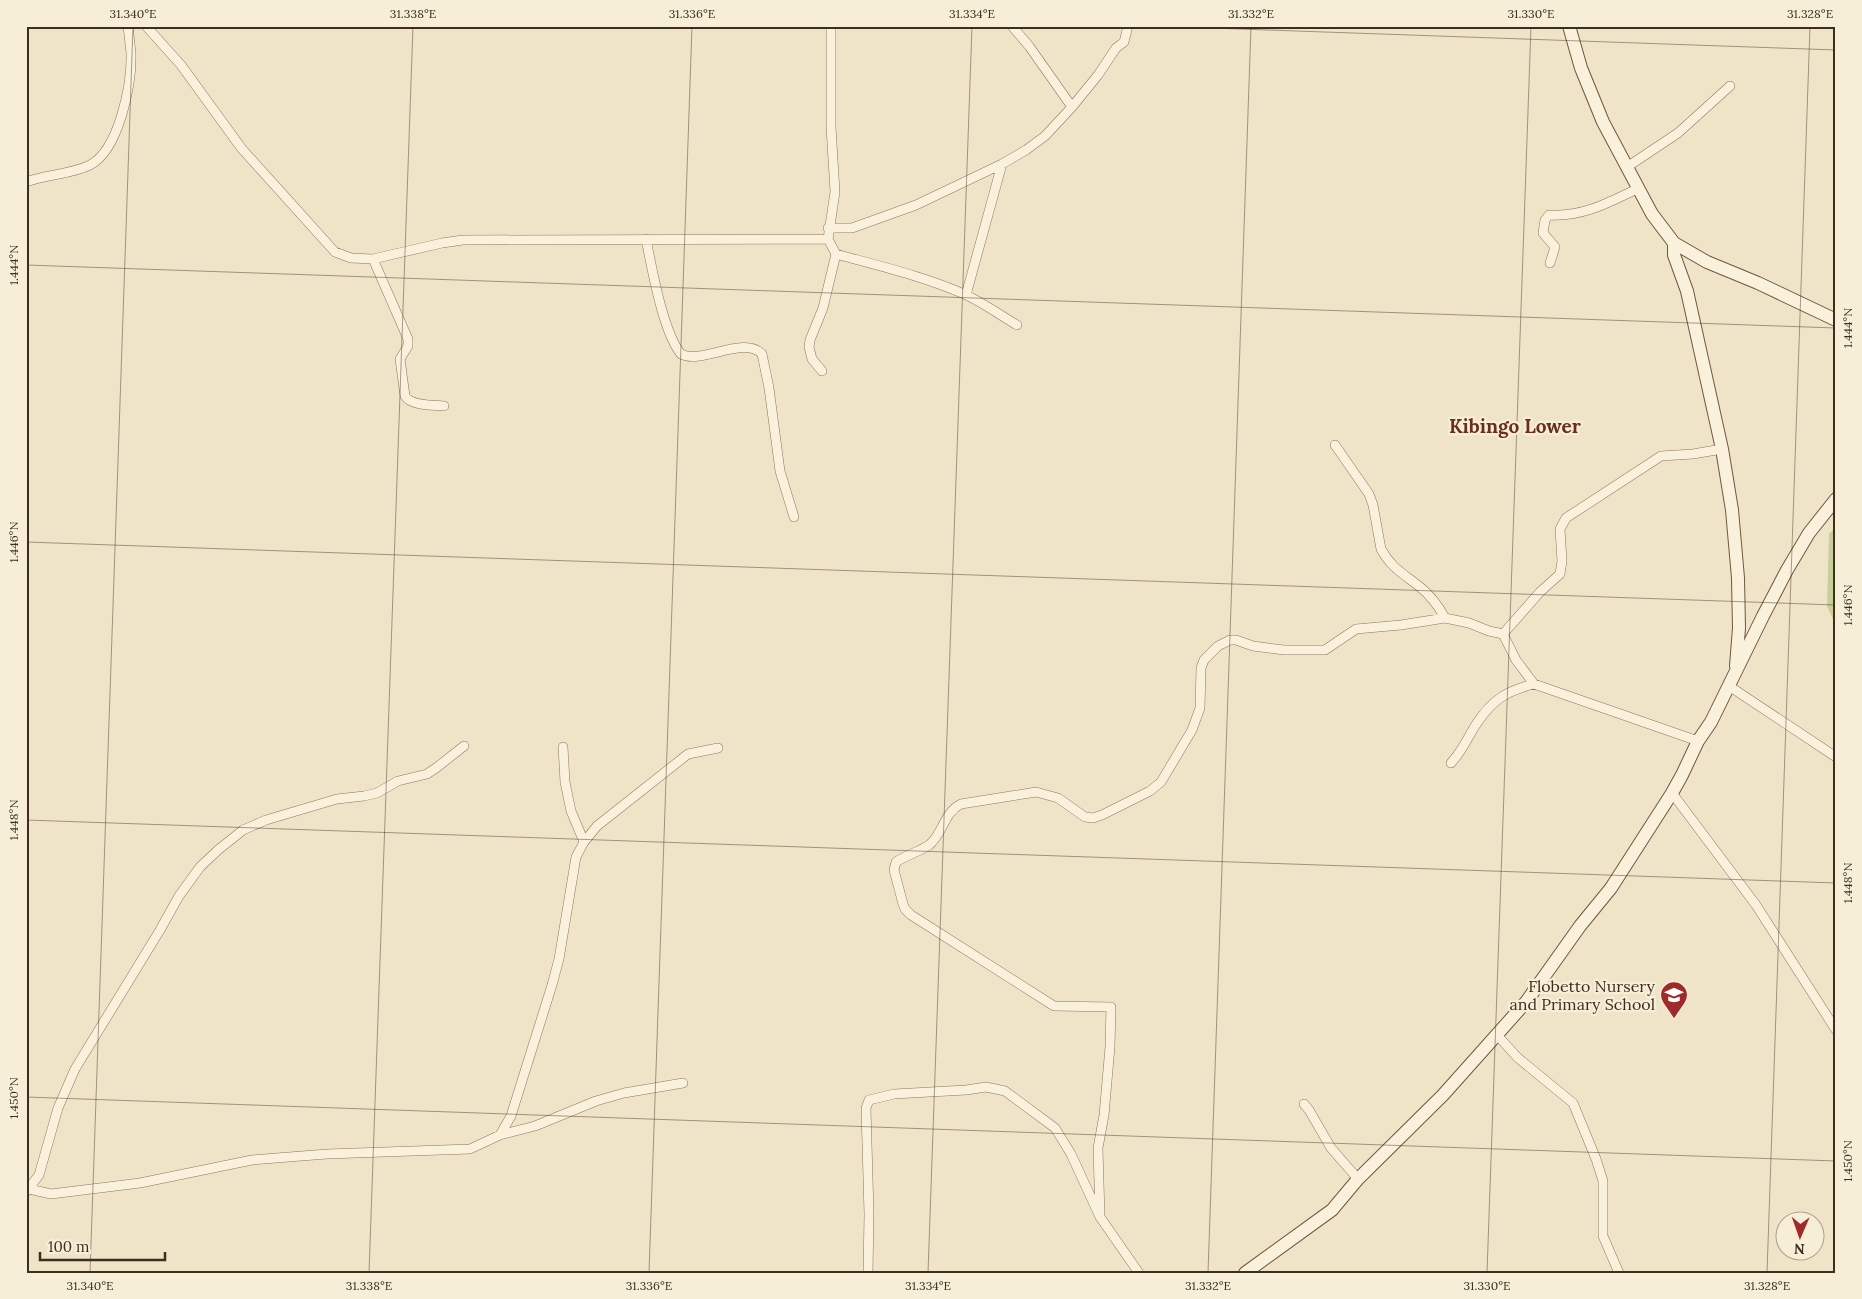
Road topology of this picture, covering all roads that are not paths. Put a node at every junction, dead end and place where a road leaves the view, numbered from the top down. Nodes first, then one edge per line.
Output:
1 (128, 26) edge
2 (146, 26) edge
3 (831, 26) edge
4 (1012, 26) edge
5 (1128, 26) edge
6 (1570, 26) edge
7 (1730, 86) dead end
8 (1072, 107) junction
9 (1002, 164) junction
10 (1627, 167) junction
11 (26, 182) edge
12 (1639, 188) junction
13 (828, 228) junction
14 (646, 239) junction
15 (828, 239) junction
16 (1674, 244) junction
17 (836, 254) junction
18 (373, 259) junction
19 (1550, 264) dead end
20 (966, 295) junction
21 (1836, 320) edge
22 (1017, 325) dead end
23 (822, 371) dead end
24 (444, 406) dead end
25 (1335, 445) dead end
26 (1722, 449) junction
27 (1836, 499) edge
28 (794, 517) dead end
29 (1445, 618) junction
30 (1502, 634) junction
31 (1736, 671) junction
32 (1534, 684) junction
33 (1729, 686) junction
34 (1698, 741) junction
35 (464, 746) dead end
36 (563, 748) dead end
37 (718, 748) dead end
38 (1836, 757) edge
39 (1451, 763) dead end
40 (1672, 793) junction
41 (584, 842) junction
42 (1836, 1030) edge
43 (1497, 1035) junction
44 (683, 1082) dead end
45 (1304, 1104) dead end
46 (500, 1135) junction
47 (1358, 1179) junction
48 (28, 1191) edge
49 (1100, 1217) junction
50 (868, 1273) edge
51 (1139, 1273) edge
52 (1245, 1273) edge
53 (1619, 1273) edge

1 - 11 street
2 - 18 street
3 - 13 street
4 - 8 street
5 - 8 street
6 - 10 main road
7 - 10 street
8 - 9 street
9 - 13 street
9 - 20 street
10 - 12 main road
12 - 16 main road
12 - 19 street
13 - 15 street
14 - 15 street
14 - 18 street
14 - 28 street
15 - 17 street
16 - 21 main road
16 - 26 main road
17 - 20 street
17 - 23 street
18 - 24 street
20 - 22 street
25 - 29 street
26 - 30 street
26 - 31 main road
27 - 31 main road
29 - 30 street
29 - 49 street
30 - 32 street
31 - 33 main road
32 - 34 street
32 - 39 street
33 - 34 main road
33 - 38 street
34 - 40 main road
35 - 48 street
36 - 41 street
37 - 41 street
40 - 42 street
40 - 43 main road
41 - 46 street
43 - 47 main road
43 - 53 street
44 - 46 street
45 - 47 street
46 - 48 street
47 - 52 main road
49 - 50 street
49 - 51 street

